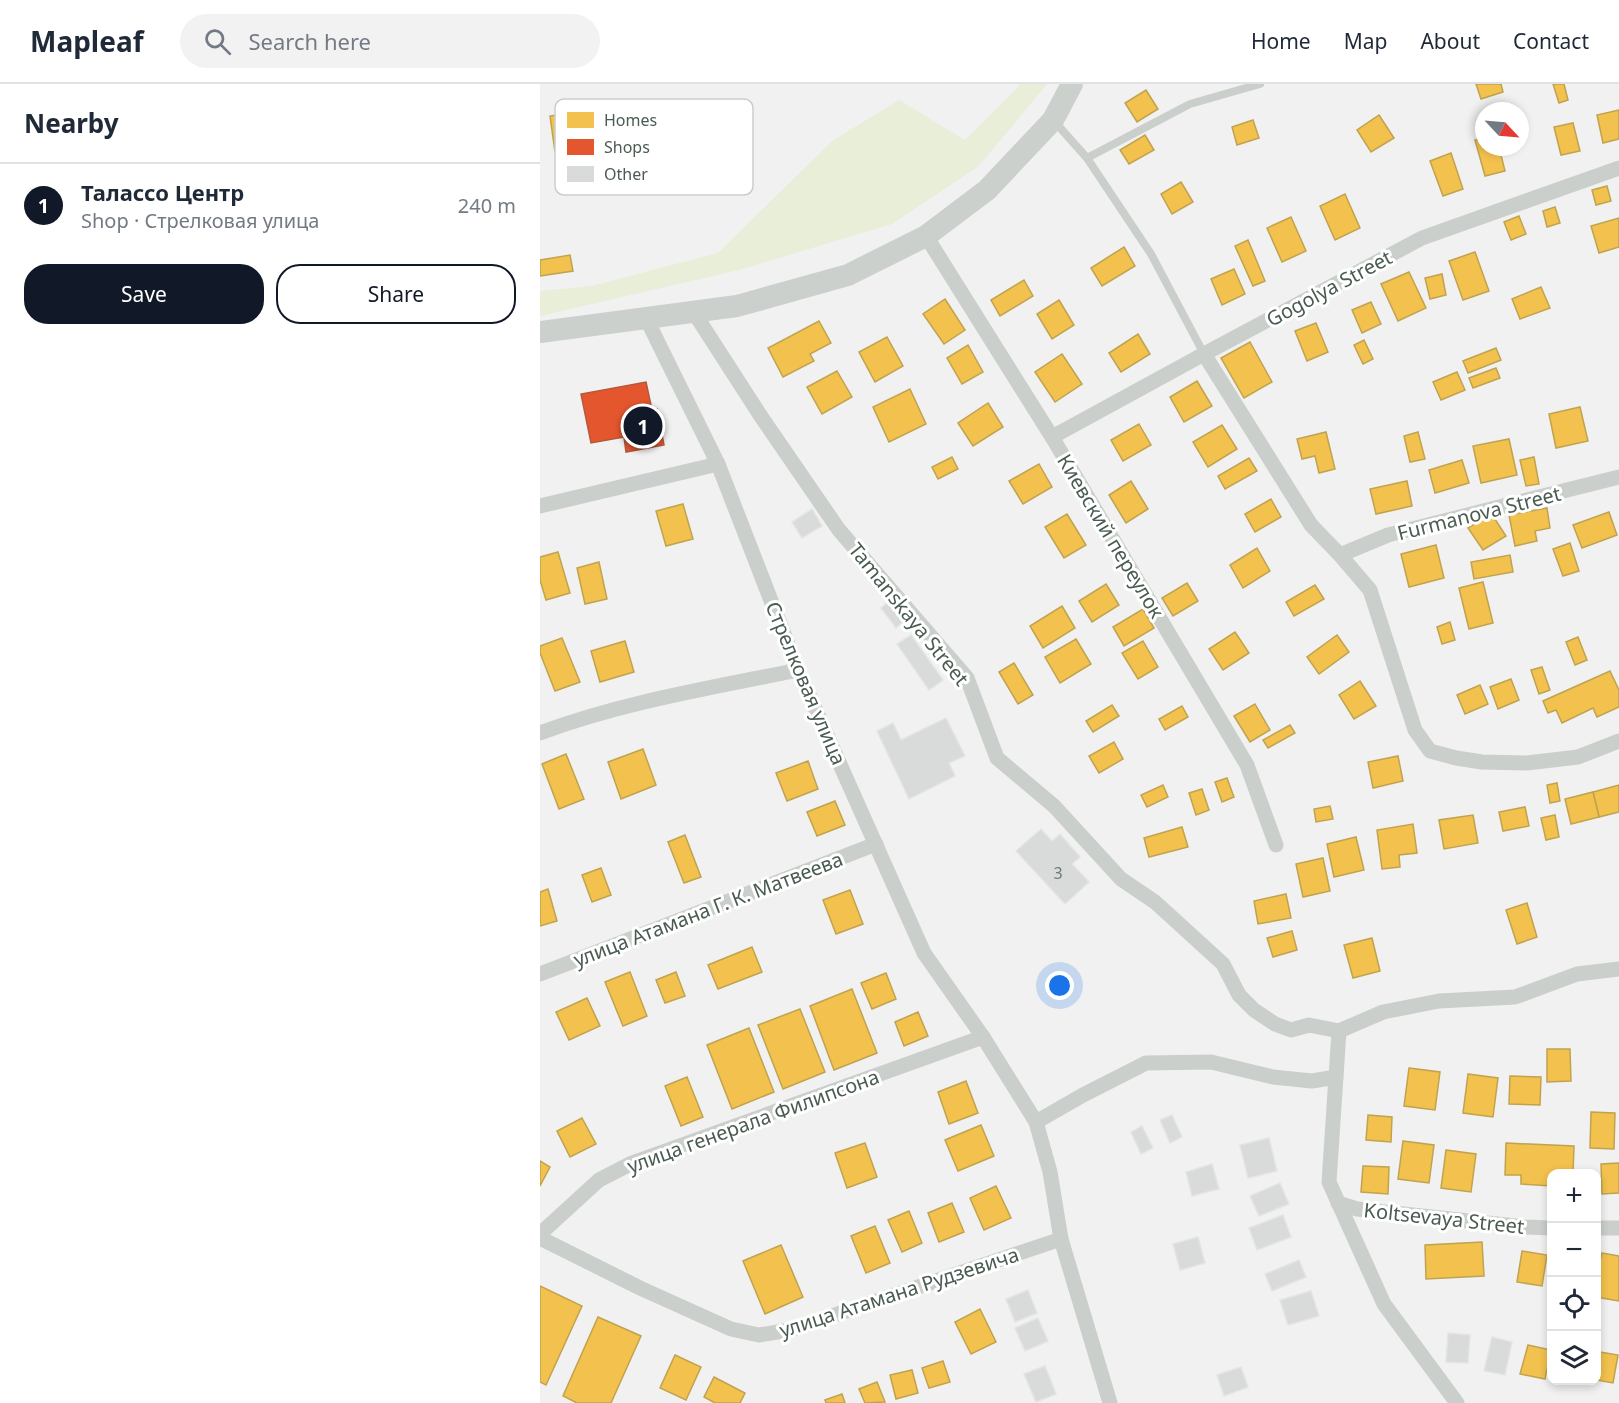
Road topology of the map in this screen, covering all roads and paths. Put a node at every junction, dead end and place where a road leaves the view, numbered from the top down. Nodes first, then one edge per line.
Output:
1 (1072, 84) edge
2 (1260, 84) edge
3 (1053, 120) junction
4 (1087, 158) junction
5 (1619, 168) edge
6 (926, 236) junction
7 (693, 311) junction
8 (646, 318) junction
9 (540, 332) edge
10 (1204, 354) junction
11 (1052, 437) junction
12 (718, 464) junction
13 (1619, 477) edge
14 (541, 503) edge
15 (1340, 555) junction
16 (798, 670) junction
17 (540, 733) edge
18 (1619, 741) edge
19 (876, 843) junction
20 (1276, 845) dead end
21 (1619, 969) edge
22 (540, 974) edge
23 (1339, 1031) junction
24 (983, 1037) junction
25 (1336, 1077) junction
26 (1036, 1122) junction
27 (1338, 1203) junction
28 (1547, 1228) edge
29 (1601, 1228) edge
30 (1619, 1228) edge
31 (540, 1236) edge
32 (1061, 1239) junction
33 (1110, 1403) edge
34 (1457, 1403) edge

1 - 3 main road
2 - 4 lane
3 - 4 lane
3 - 6 main road
4 - 10 lane
5 - 10 street, Gogolya Street
6 - 7 main road
6 - 11 street, Киевский переулок
7 - 8 main road
7 - 23 street, Tamanskaya Street
8 - 9 main road
8 - 12 street, Стрелковая улица
10 - 11 street, Gogolya Street
10 - 15 street
11 - 20 street, Киевский переулок
12 - 14 street
12 - 16 street, Стрелковая улица
13 - 15 street, Furmanova Street
15 - 18 street
16 - 17 street
16 - 19 street, Стрелковая улица
19 - 22 street, улица Атамана Г. К. Матвеева
19 - 24 street, Стрелковая улица
21 - 23 street
23 - 25 street
24 - 26 street, Стрелковая улица
24 - 31 street, улица генерала Филипсона
25 - 26 street
25 - 27 street
26 - 32 street, Стрелковая улица
27 - 28 street, Koltsevaya Street
27 - 34 street
29 - 30 street
31 - 32 street, улица Атамана Рудзевича
32 - 33 street, Стрелковая улица

